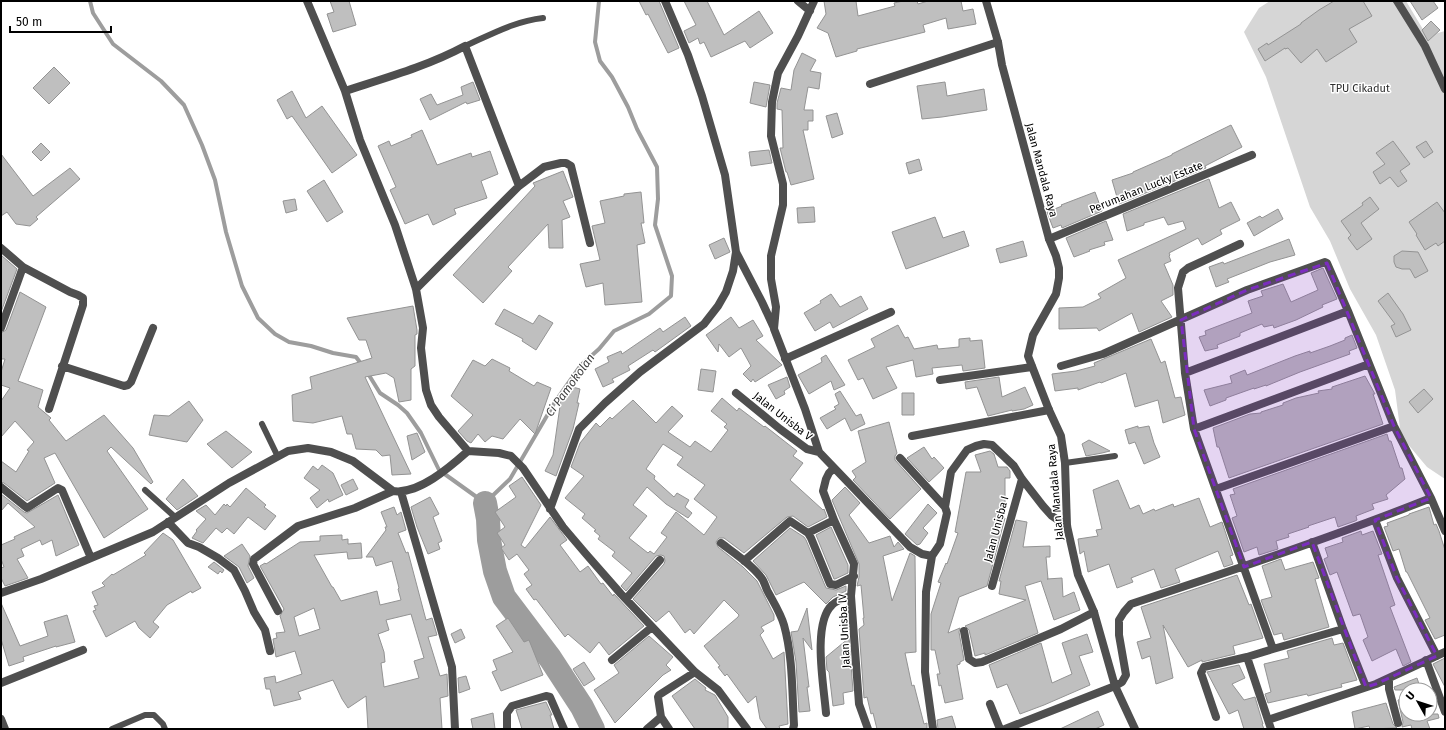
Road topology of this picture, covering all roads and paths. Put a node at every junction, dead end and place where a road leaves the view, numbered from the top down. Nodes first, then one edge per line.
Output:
1 (307, 1) edge
2 (665, 1) edge
3 (798, 1) edge
4 (814, 1) edge
5 (986, 1) edge
6 (1396, 1) edge
7 (810, 11) junction
8 (543, 18) dead end
9 (998, 42) junction
10 (465, 46) junction
11 (870, 84) dead end
12 (1445, 89) edge
13 (345, 92) junction
14 (1252, 156) dead end
15 (519, 186) junction
16 (1049, 238) junction
17 (590, 242) dead end
18 (1240, 244) dead end
19 (1, 248) edge
20 (736, 252) junction
21 (23, 267) junction
22 (416, 289) junction
23 (891, 312) dead end
24 (1348, 312) junction
25 (1181, 320) junction
26 (1, 328) edge
27 (153, 328) dead end
28 (774, 329) junction
29 (786, 359) junction
30 (1369, 364) junction
31 (62, 366) junction
32 (1061, 366) dead end
33 (1032, 367) junction
34 (1185, 373) junction
35 (940, 380) dead end
36 (736, 393) dead end
37 (49, 409) dead end
38 (1049, 410) junction
39 (262, 424) dead end
40 (1394, 426) junction
41 (1194, 430) junction
42 (912, 436) dead end
43 (468, 451) junction
44 (819, 452) junction
45 (1115, 456) dead end
46 (278, 457) junction
47 (900, 458) dead end
48 (1065, 463) junction
49 (834, 468) junction
50 (1022, 479) junction
51 (1, 487) edge
52 (1216, 489) junction
53 (145, 490) dead end
54 (397, 492) junction
55 (1431, 498) junction
56 (945, 507) junction
57 (550, 509) junction
58 (172, 519) junction
59 (834, 520) junction
60 (1375, 520) junction
61 (1067, 526) junction
62 (1445, 531) edge
63 (808, 533) junction
64 (1312, 542) junction
65 (721, 543) dead end
66 (932, 556) junction
67 (90, 558) junction
68 (660, 560) dead end
69 (744, 561) junction
70 (1244, 567) junction
71 (854, 576) junction
72 (992, 586) dead end
73 (1, 593) edge
74 (851, 596) junction
75 (626, 599) junction
76 (278, 611) dead end
77 (1094, 612) junction
78 (652, 627) junction
79 (1343, 629) junction
80 (964, 631) dead end
81 (1273, 649) junction
82 (83, 650) dead end
83 (270, 651) dead end
84 (1445, 652) edge
85 (1436, 656) junction
86 (1247, 657) junction
87 (612, 660) dead end
88 (1426, 660) junction
89 (695, 672) junction
90 (1389, 679) junction
91 (1, 682) edge
92 (1115, 686) junction
93 (1366, 687) junction
94 (990, 704) dead end
95 (1445, 712) edge
96 (826, 713) dead end
97 (661, 717) junction
98 (1216, 717) dead end
99 (1, 719) edge
100 (1268, 720) junction
101 (1398, 723) dead end
102 (5, 729) edge
103 (112, 729) edge
104 (165, 729) edge
105 (456, 729) edge
106 (507, 729) edge
107 (564, 729) edge
108 (647, 729) edge
109 (668, 729) edge
110 (747, 729) edge
111 (793, 729) edge
112 (868, 729) edge
113 (933, 729) edge
114 (1000, 729) edge
115 (1005, 729) edge
116 (1135, 729) edge
117 (1271, 729) edge

1 - 13 street
2 - 20 street
3 - 7 street
4 - 7 street
5 - 9 street, Jalan Mandala Raya
6 - 12 street
7 - 28 street
8 - 10 lane
9 - 11 street
9 - 16 street, Jalan Mandala Raya
10 - 13 street
10 - 15 street
13 - 22 street
14 - 16 street, Perumahan Lucky Estate
15 - 17 street
15 - 22 street
16 - 33 street, Jalan Mandala Raya
18 - 25 street
19 - 21 street
20 - 28 street
20 - 57 street
21 - 26 street
21 - 31 street
22 - 43 street
23 - 29 street
24 - 25 street
24 - 30 street
24 - 34 street
25 - 32 street
25 - 34 street
27 - 31 street
28 - 29 street
29 - 44 street
30 - 40 street
30 - 41 street
31 - 37 street
33 - 35 street
33 - 38 street, Jalan Mandala Raya
34 - 41 street
36 - 44 street, Jalan Unisba V
38 - 42 street
38 - 48 street, Jalan Mandala Raya
39 - 46 lane
40 - 52 street
40 - 55 street
41 - 52 street
43 - 54 street
43 - 57 street
44 - 49 street
45 - 48 lane
46 - 54 street
46 - 58 street
47 - 56 street
48 - 61 street, Jalan Mandala Raya
49 - 59 street, Jalan Unisba lV
49 - 66 street
50 - 56 street
50 - 61 street
50 - 72 street, Jalan Unisba I
51 - 67 street
52 - 70 street
53 - 58 lane
54 - 76 street
54 - 105 street
55 - 60 street
55 - 62 street
56 - 66 street
57 - 75 street
58 - 67 street
58 - 83 street
59 - 63 street
59 - 71 street, Jalan Unisba lV
60 - 64 street
60 - 85 street
61 - 77 street, Jalan Mandala Raya
63 - 69 street
63 - 71 street
64 - 70 street
64 - 79 street
65 - 69 street
66 - 113 street
67 - 73 street
68 - 75 street
69 - 111 street
70 - 81 street
70 - 92 street
71 - 74 street, Jalan Unisba lV
74 - 96 street
74 - 112 street, Jalan Unisba lV
75 - 78 street
77 - 80 street
77 - 92 street, Jalan Mandala Raya
78 - 87 street
78 - 89 street
79 - 81 street
79 - 93 street
81 - 86 street
82 - 91 street
84 - 85 street
85 - 88 street
86 - 98 street
86 - 100 street
88 - 90 street
88 - 95 street
89 - 97 street
89 - 110 street
90 - 93 street
90 - 101 street
92 - 115 street
92 - 116 street, Jalan Mandala Raya
93 - 100 street
94 - 114 street
97 - 108 street
97 - 109 street
99 - 102 street
100 - 117 street
103 - 104 lane
106 - 107 street

